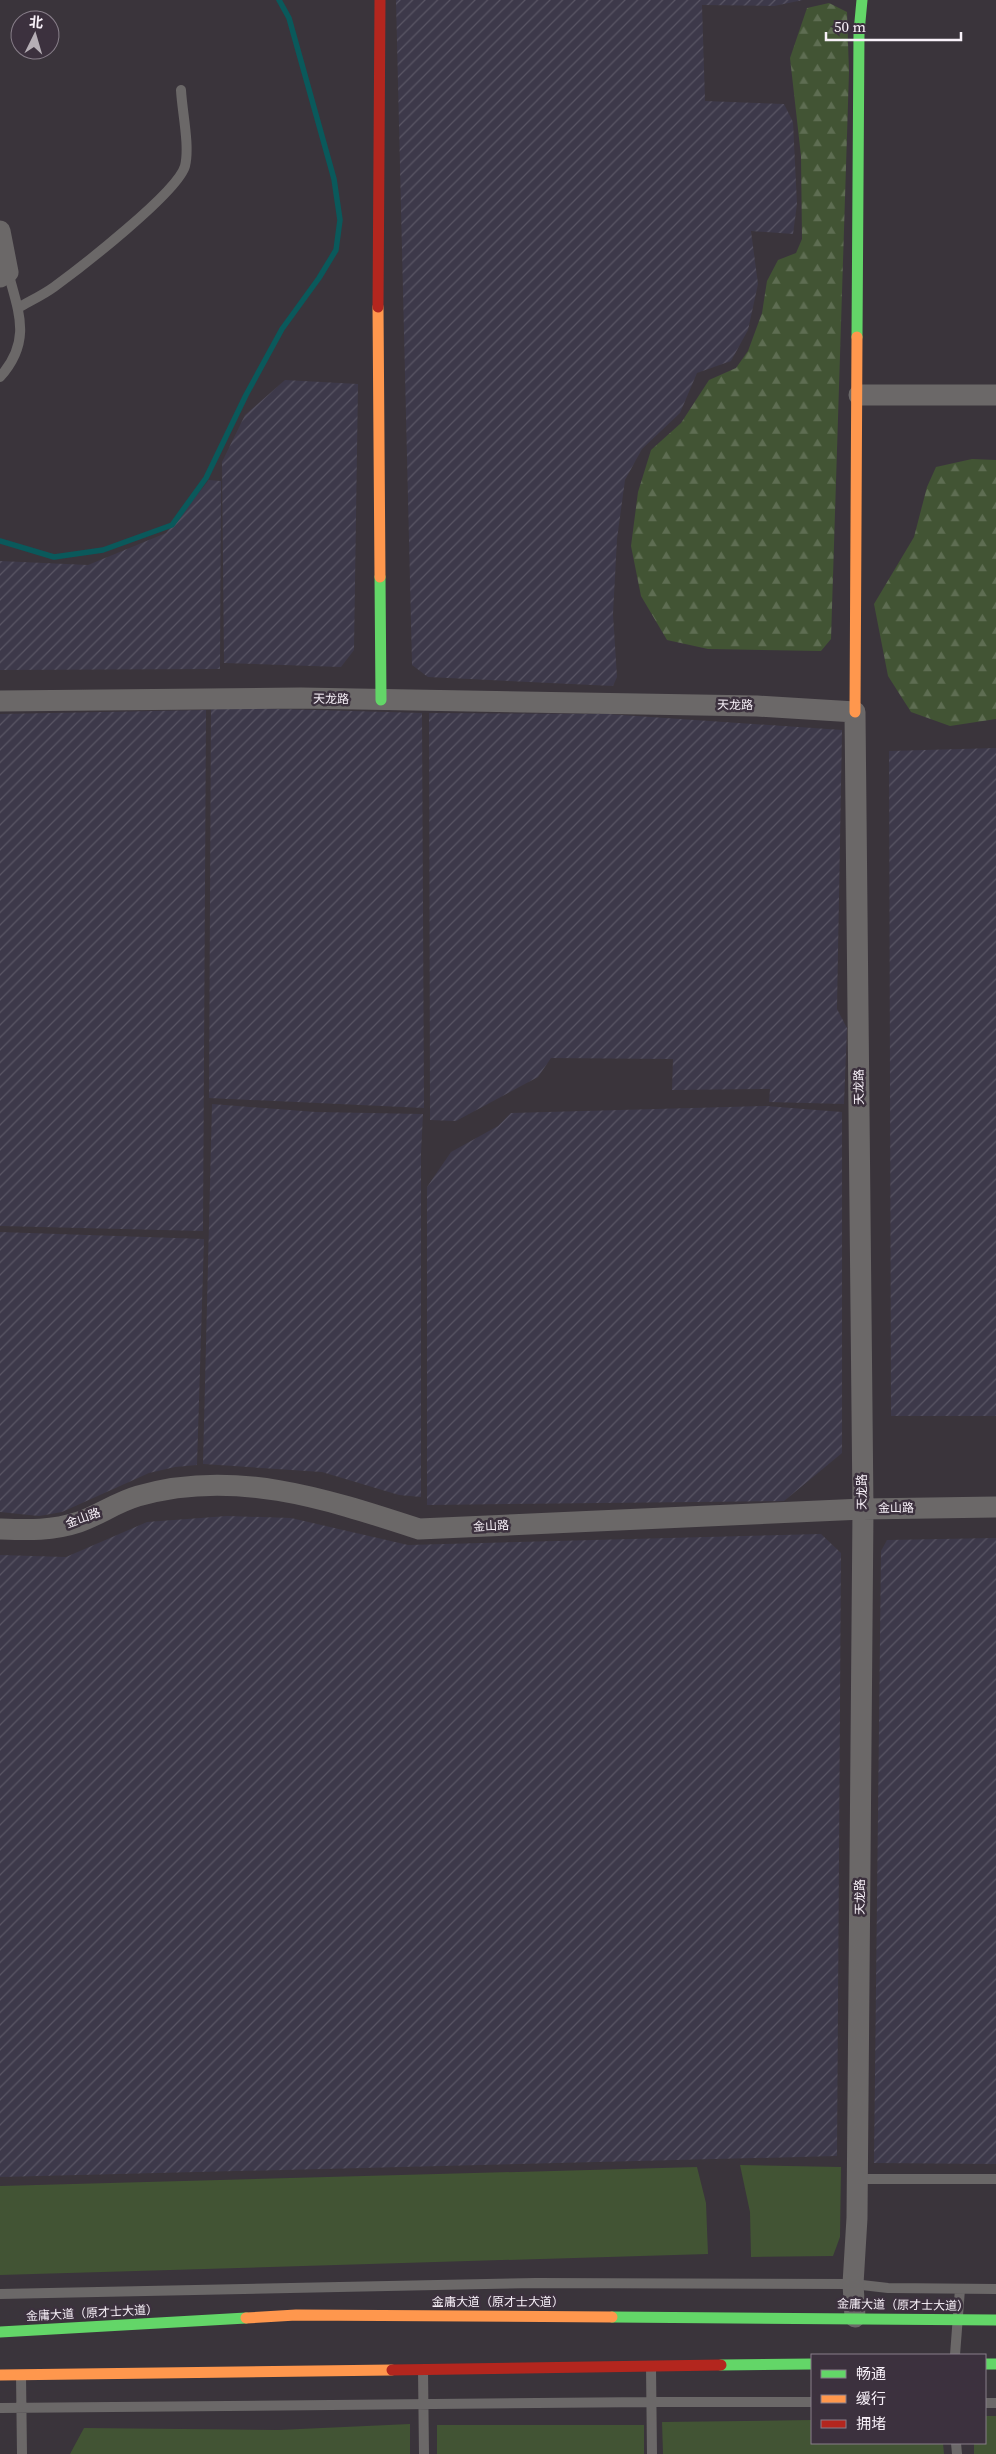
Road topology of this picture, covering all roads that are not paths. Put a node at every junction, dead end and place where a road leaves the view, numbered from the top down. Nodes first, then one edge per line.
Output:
1 (380, 0) edge
2 (862, 0) edge
3 (181, 90) dead end
4 (0, 231) edge
5 (4, 275) edge
6 (18, 308) junction
7 (0, 377) edge
8 (859, 394) junction
9 (996, 395) edge
10 (381, 700) junction
11 (0, 701) edge
12 (855, 712) junction
13 (996, 1507) edge
14 (863, 1509) junction
15 (0, 1529) edge
16 (857, 2179) junction
17 (996, 2179) edge
18 (853, 2284) junction
19 (960, 2289) junction
20 (996, 2290) edge
21 (0, 2294) edge
22 (856, 2318) junction
23 (958, 2319) junction
24 (996, 2320) edge
25 (0, 2332) edge
26 (955, 2354) edge
27 (811, 2364) edge
28 (651, 2366) junction
29 (422, 2369) junction
30 (20, 2374) junction
31 (0, 2376) edge
32 (651, 2402) junction
33 (811, 2402) edge
34 (423, 2404) junction
35 (0, 2408) edge
36 (22, 2408) junction
37 (22, 2454) edge
38 (424, 2454) edge
39 (652, 2454) edge

1 - 10 main road
2 - 8 main road
3 - 6 lane
4 - 5 street
5 - 6 lane
6 - 7 lane
8 - 9 street
8 - 12 main road
10 - 11 street, 天龙路
10 - 12 street, 天龙路
12 - 14 street, 天龙路
13 - 14 street, 金山路
14 - 15 street, 金山路
14 - 16 street, 天龙路
16 - 17 lane
16 - 18 street, 天龙路
18 - 19 lane
18 - 21 lane
18 - 22 street, 天龙路
19 - 20 lane
19 - 23 lane
22 - 23 main road, 金庸大道（原才士大道）
22 - 25 main road, 金庸大道（原才士大道）
23 - 24 main road, 金庸大道（原才士大道）
23 - 26 lane
27 - 28 main road
28 - 29 main road
28 - 32 lane
29 - 30 main road
29 - 34 lane
30 - 31 main road
30 - 36 lane
32 - 33 lane
32 - 34 lane
32 - 39 lane
34 - 36 lane
34 - 38 lane
35 - 36 lane
36 - 37 lane

